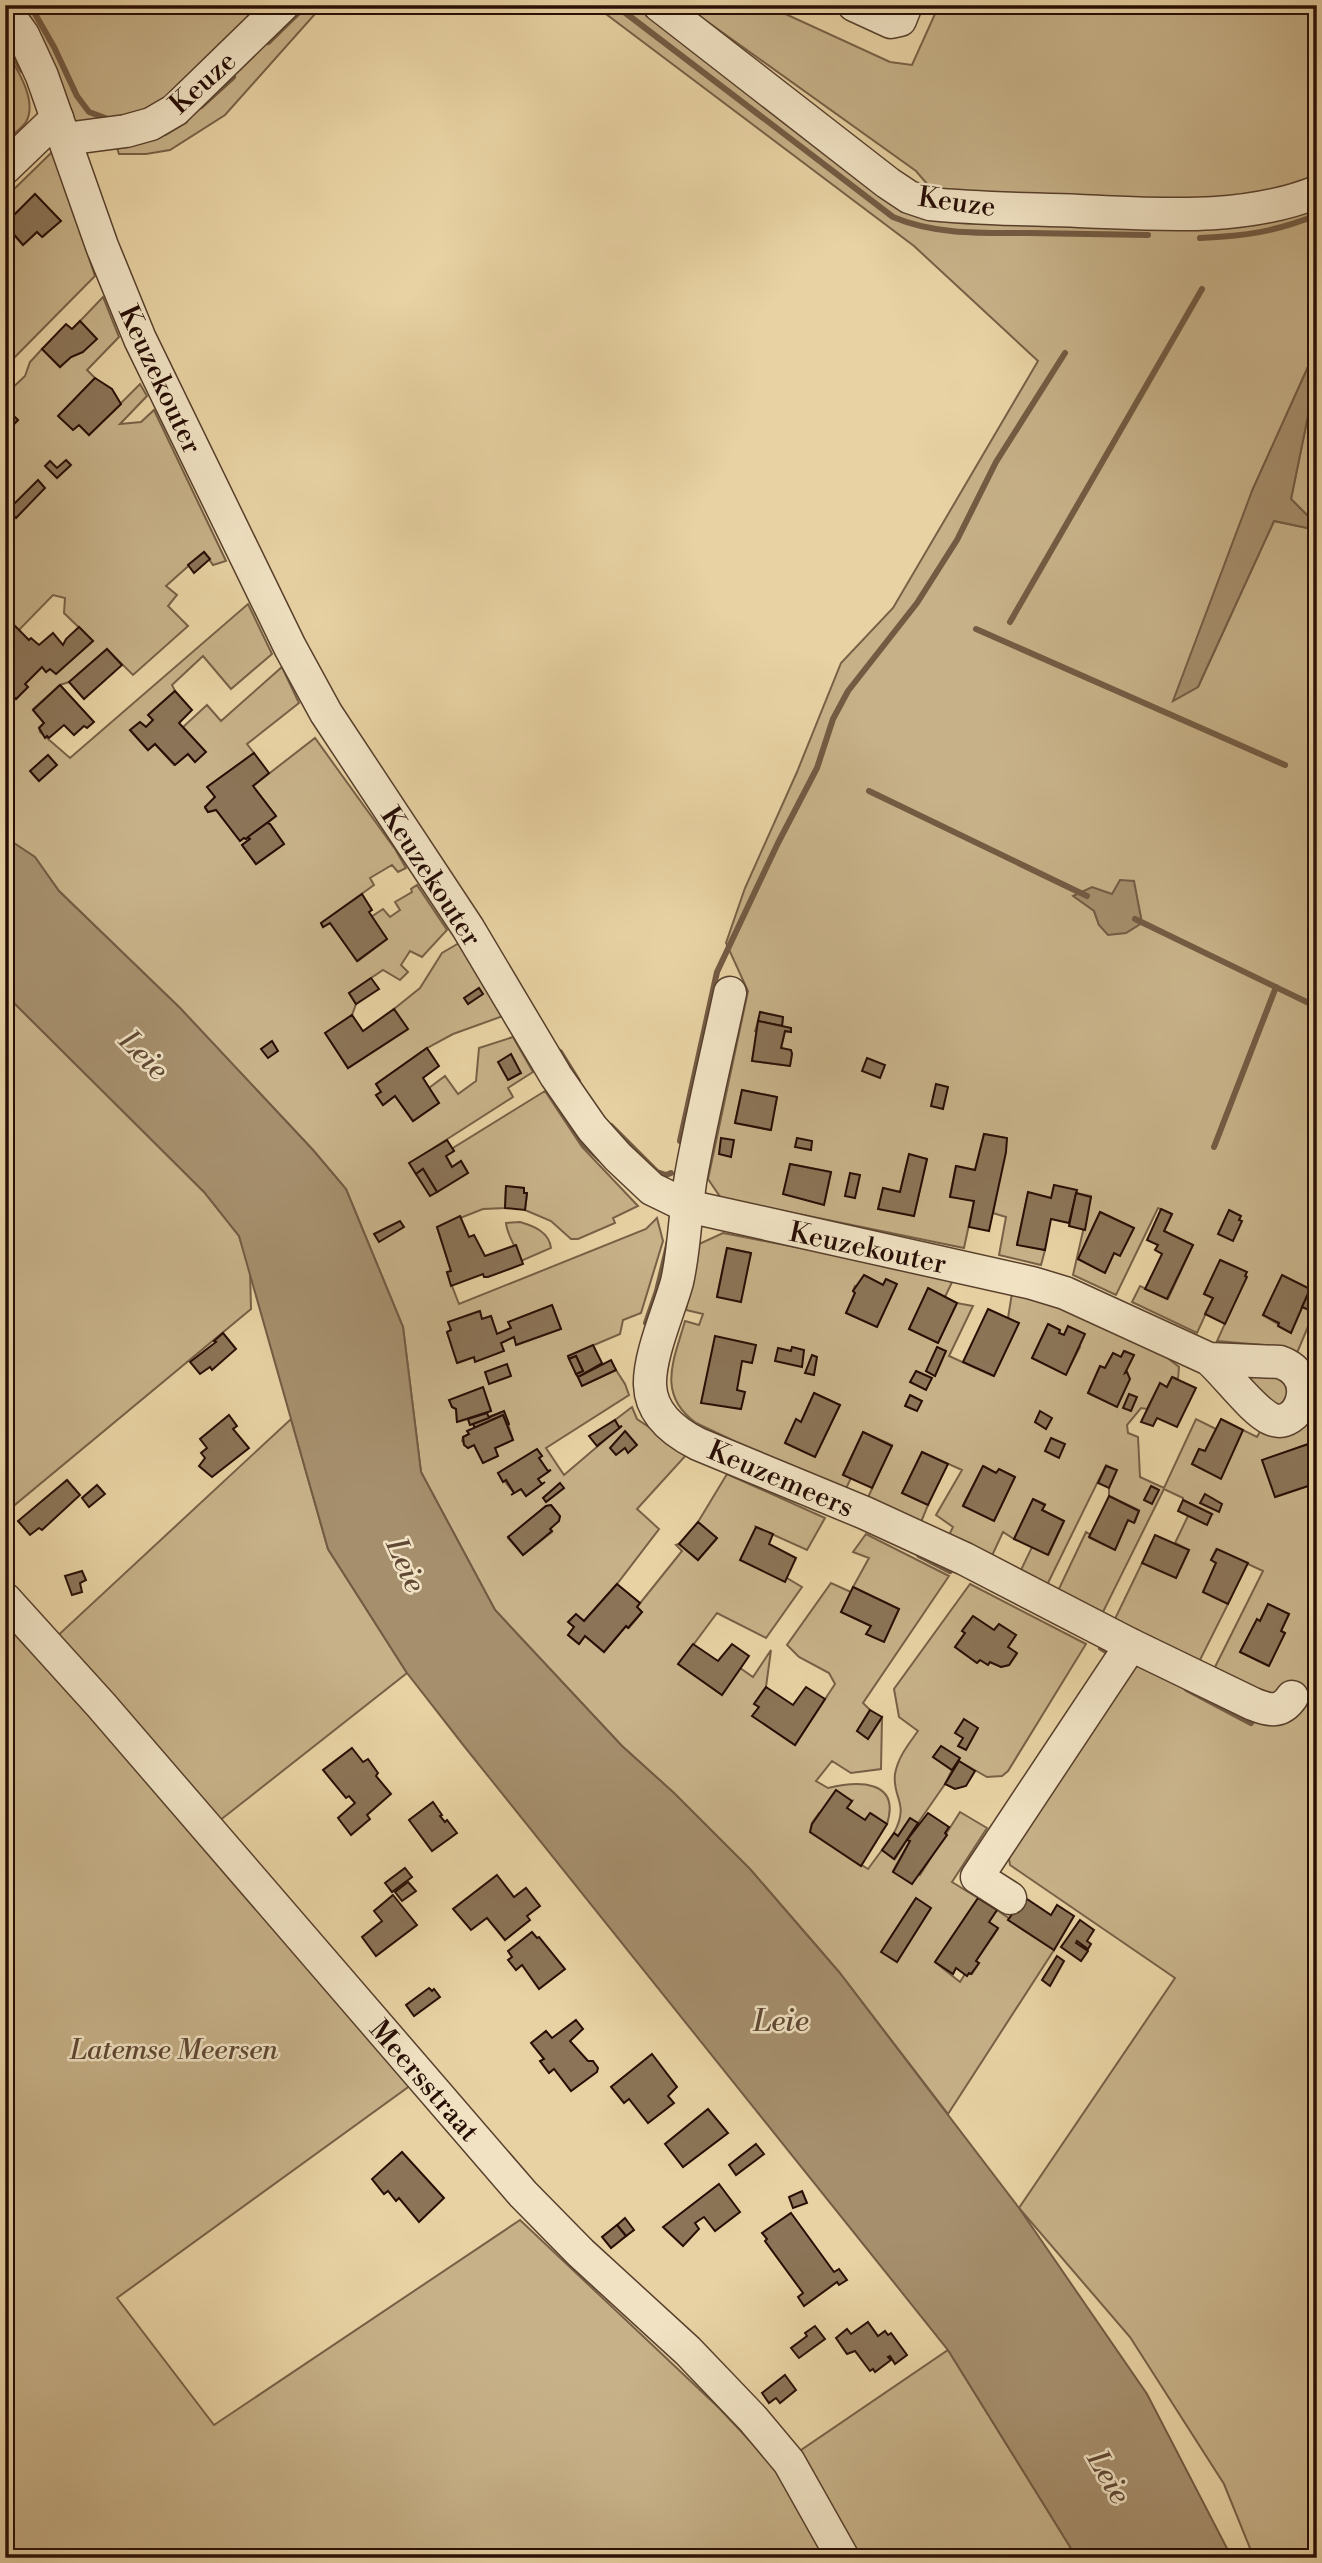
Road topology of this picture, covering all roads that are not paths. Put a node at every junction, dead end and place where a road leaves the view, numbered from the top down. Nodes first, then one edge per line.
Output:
1 (283, 5) edge
2 (659, 5) edge
3 (853, 5) edge
4 (906, 5) edge
5 (5, 10) edge
6 (61, 128) junction
7 (5, 168) edge
8 (1317, 192) edge
9 (730, 993) dead end
10 (687, 1206) junction
11 (1209, 1359) dead end
12 (5, 1599) edge
13 (1131, 1645) junction
14 (1293, 1697) dead end
15 (1010, 1898) dead end
16 (843, 2558) edge

1 - 6 street, Keuze
2 - 8 street, Keuze
3 - 4 street
5 - 6 street, Keuzekouter
6 - 7 street
6 - 10 street, Keuzekouter
9 - 10 street, Keuzemeers
10 - 11 street, Keuzekouter
10 - 13 street, Keuzemeers
12 - 16 street, Meersstraat
13 - 14 street, Keuzemeers
13 - 15 street

